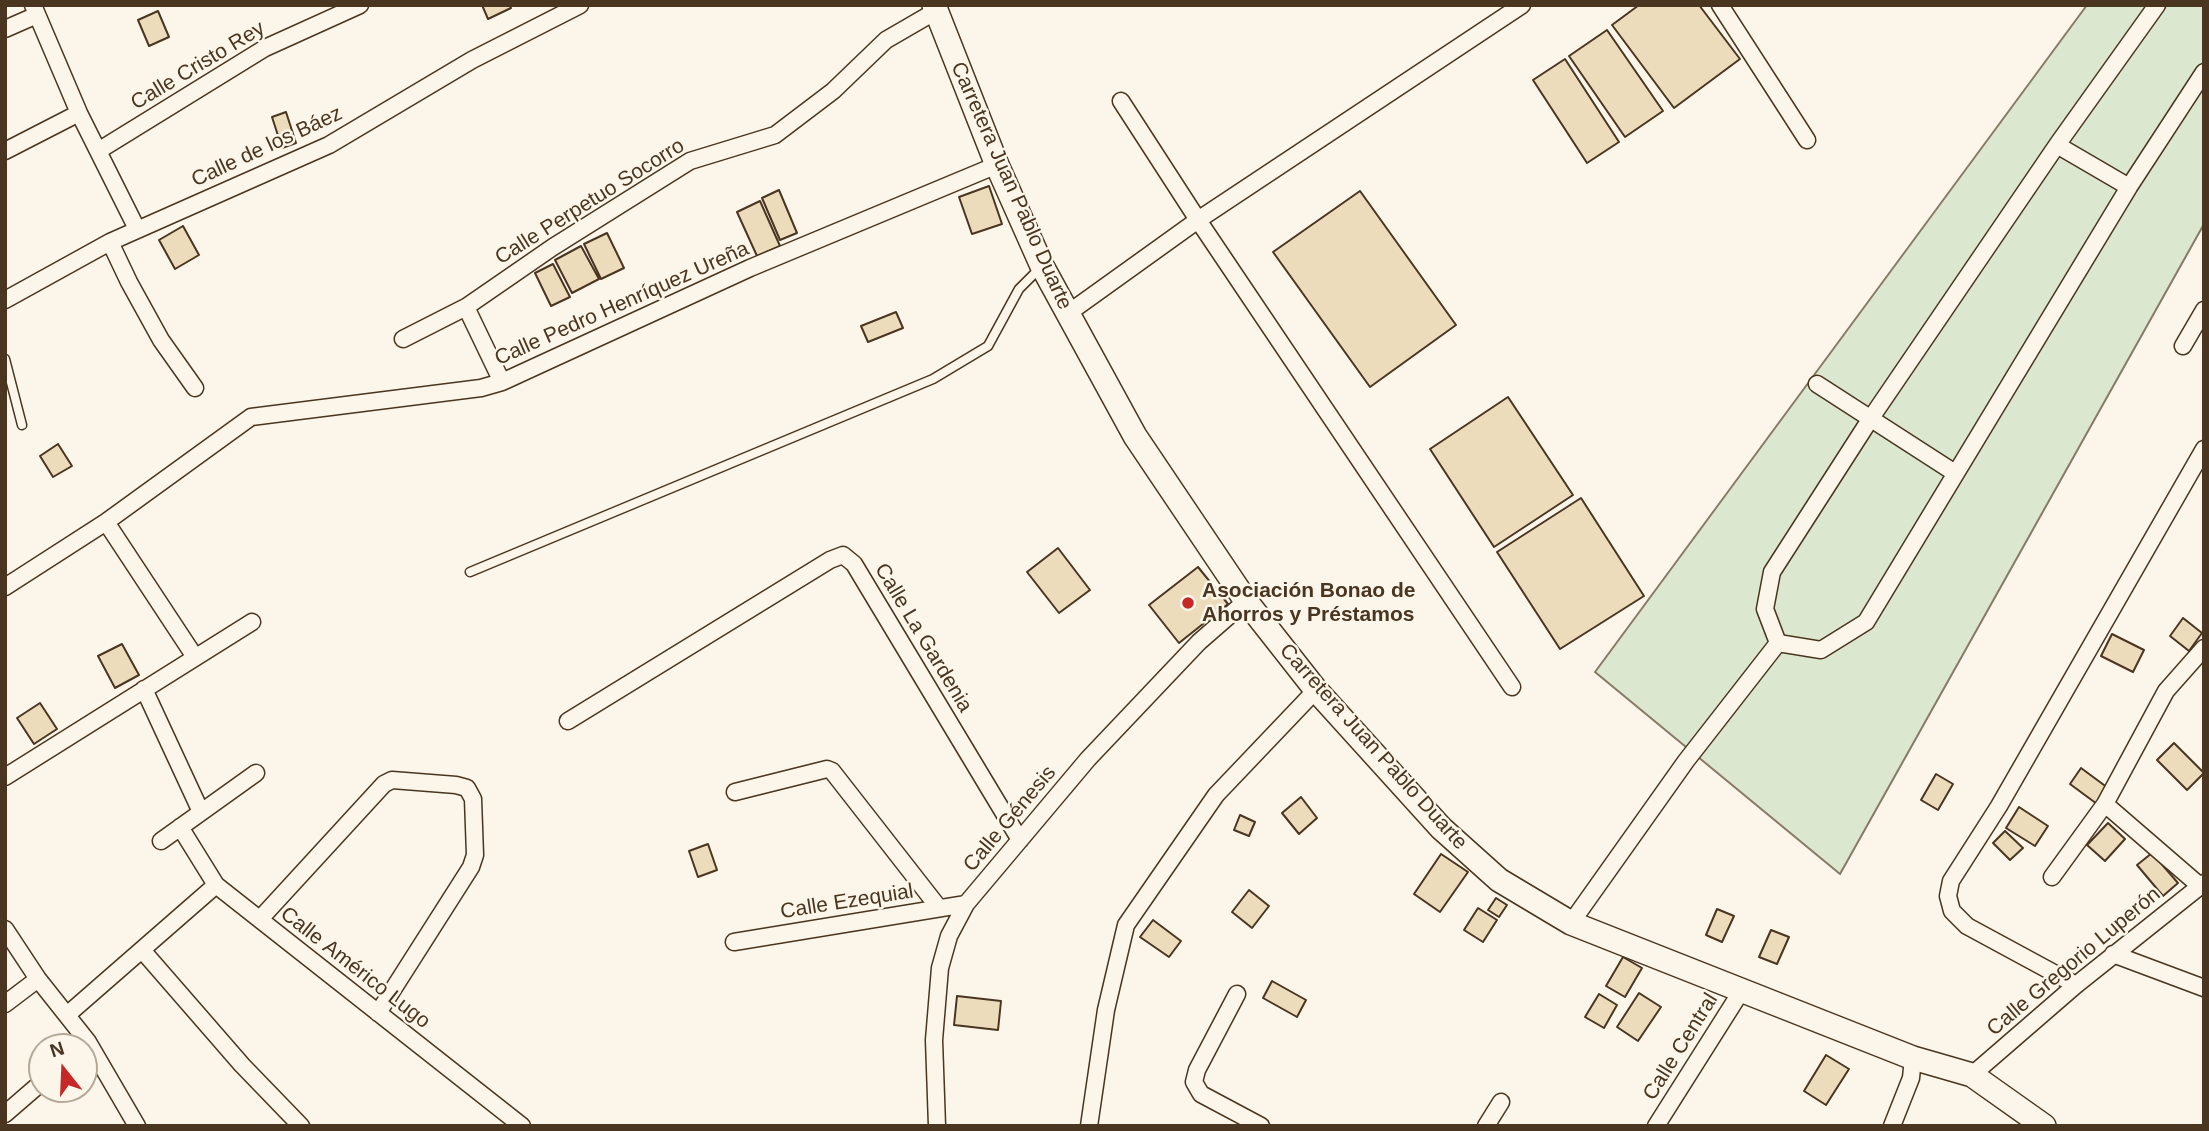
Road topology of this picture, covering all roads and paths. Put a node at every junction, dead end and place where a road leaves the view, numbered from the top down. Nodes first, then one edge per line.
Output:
1 (360, 5) edge
2 (580, 5) edge
3 (1522, 5) edge
4 (1720, 5) edge
5 (2157, 5) edge
6 (935, 8) edge
7 (35, 10) edge
8 (5, 29) edge
9 (2204, 72) edge
10 (1121, 101) dead end
11 (79, 113) junction
12 (1807, 140) dead end
13 (2057, 145) junction
14 (5, 151) edge
15 (98, 151) junction
16 (997, 164) junction
17 (2129, 187) junction
18 (1198, 220) junction
19 (137, 229) junction
20 (110, 242) junction
21 (1042, 266) junction
22 (5, 300) edge
23 (466, 307) junction
24 (2204, 310) edge
25 (1067, 314) junction
26 (403, 339) dead end
27 (2183, 346) dead end
28 (5, 359) edge
29 (502, 382) junction
30 (1817, 384) dead end
31 (195, 388) dead end
32 (1871, 418) junction
33 (22, 425) dead end
34 (2202, 458) edge
35 (1955, 473) junction
36 (106, 522) junction
37 (470, 572) dead end
38 (5, 587) edge
39 (1246, 601) junction
40 (251, 622) dead end
41 (1778, 643) junction
42 (2204, 648) edge
43 (195, 657) junction
44 (1512, 687) dead end
45 (144, 689) junction
46 (1316, 690) junction
47 (568, 721) dead end
48 (256, 772) dead end
49 (5, 777) edge
50 (735, 792) dead end
51 (2105, 804) junction
52 (201, 812) junction
53 (180, 827) junction
54 (1020, 840) junction
55 (162, 841) dead end
56 (2052, 877) dead end
57 (216, 885) junction
58 (2202, 885) edge
59 (966, 904) junction
60 (939, 908) junction
61 (260, 919) junction
62 (1571, 923) junction
63 (5, 929) edge
64 (734, 942) dead end
65 (142, 950) junction
66 (2113, 954) junction
67 (38, 979) junction
68 (2076, 985) junction
69 (2204, 988) edge
70 (1742, 990) junction
71 (1237, 994) dead end
72 (5, 1004) edge
73 (378, 1013) junction
74 (67, 1015) junction
75 (78, 1033) edge
76 (1913, 1058) junction
77 (98, 1065) edge
78 (1972, 1075) junction
79 (28, 1094) edge
80 (1501, 1102) dead end
81 (5, 1114) edge
82 (1095, 1123) edge
83 (137, 1126) edge
84 (301, 1126) edge
85 (522, 1126) edge
86 (937, 1126) edge
87 (1261, 1126) edge
88 (1486, 1126) edge
89 (1656, 1126) edge
90 (1892, 1126) edge
91 (2044, 1126) edge

1 - 15 street, Calle Cristo Rey
2 - 19 street, Calle de los Báez
3 - 18 street
4 - 12 street
5 - 13 street
6 - 16 main road, Carretera Juan Pablo Duarte
6 - 23 street, Calle Perpetuo Socorro
7 - 8 street
7 - 11 street
9 - 17 street
10 - 18 street
11 - 14 street
11 - 15 street
13 - 17 street
13 - 32 street
15 - 19 street
16 - 21 main road, Carretera Juan Pablo Duarte
16 - 29 street, Calle Pedro Henríquez Ureña
17 - 35 street
18 - 25 street
18 - 44 street
19 - 20 street, Calle de los Báez
20 - 22 street, Calle de los Báez
20 - 31 street
21 - 25 main road, Carretera Juan Pablo Duarte
21 - 37 lane
23 - 26 street, Calle Perpetuo Socorro
23 - 29 street
24 - 27 street
25 - 39 main road, Carretera Juan Pablo Duarte
28 - 33 lane
29 - 36 street, Calle Pedro Henríquez Ureña
30 - 32 street
32 - 35 street
32 - 41 street
34 - 68 street
35 - 41 street
36 - 38 street, Calle Pedro Henríquez Ureña
36 - 43 street
39 - 46 main road, Carretera Juan Pablo Duarte
39 - 54 street, Calle Génesis
40 - 43 street
41 - 62 street
42 - 51 street
43 - 45 street
45 - 49 street
45 - 52 street
46 - 62 main road, Carretera Juan Pablo Duarte
46 - 82 street
47 - 54 street, Calle La Gardenia
48 - 52 street
50 - 60 street
51 - 56 street
51 - 58 street
52 - 53 street
53 - 55 street
53 - 57 street, Calle Américo Lugo
54 - 59 street, Calle Génesis
57 - 61 street, Calle Américo Lugo
57 - 65 street
58 - 66 street, Calle Gregorio Luperón
59 - 60 street, Calle Ezequial
59 - 86 street, Calle Génesis
60 - 64 street, Calle Ezequial
61 - 73 street, Calle Américo Lugo
61 - 73 street
62 - 70 main road, Carretera Juan Pablo Duarte
63 - 67 street
65 - 74 street
65 - 84 street
66 - 68 street, Calle Gregorio Luperón
66 - 69 street
67 - 72 street
67 - 74 street
68 - 78 street, Calle Gregorio Luperón
70 - 76 main road, Carretera Juan Pablo Duarte
70 - 89 street, Calle Central
71 - 87 street
73 - 85 street, Calle Américo Lugo
74 - 75 street
76 - 78 main road, Carretera Juan Pablo Duarte
76 - 90 street
77 - 83 street
78 - 91 main road, Carretera Juan Pablo Duarte
79 - 81 street
80 - 88 street

